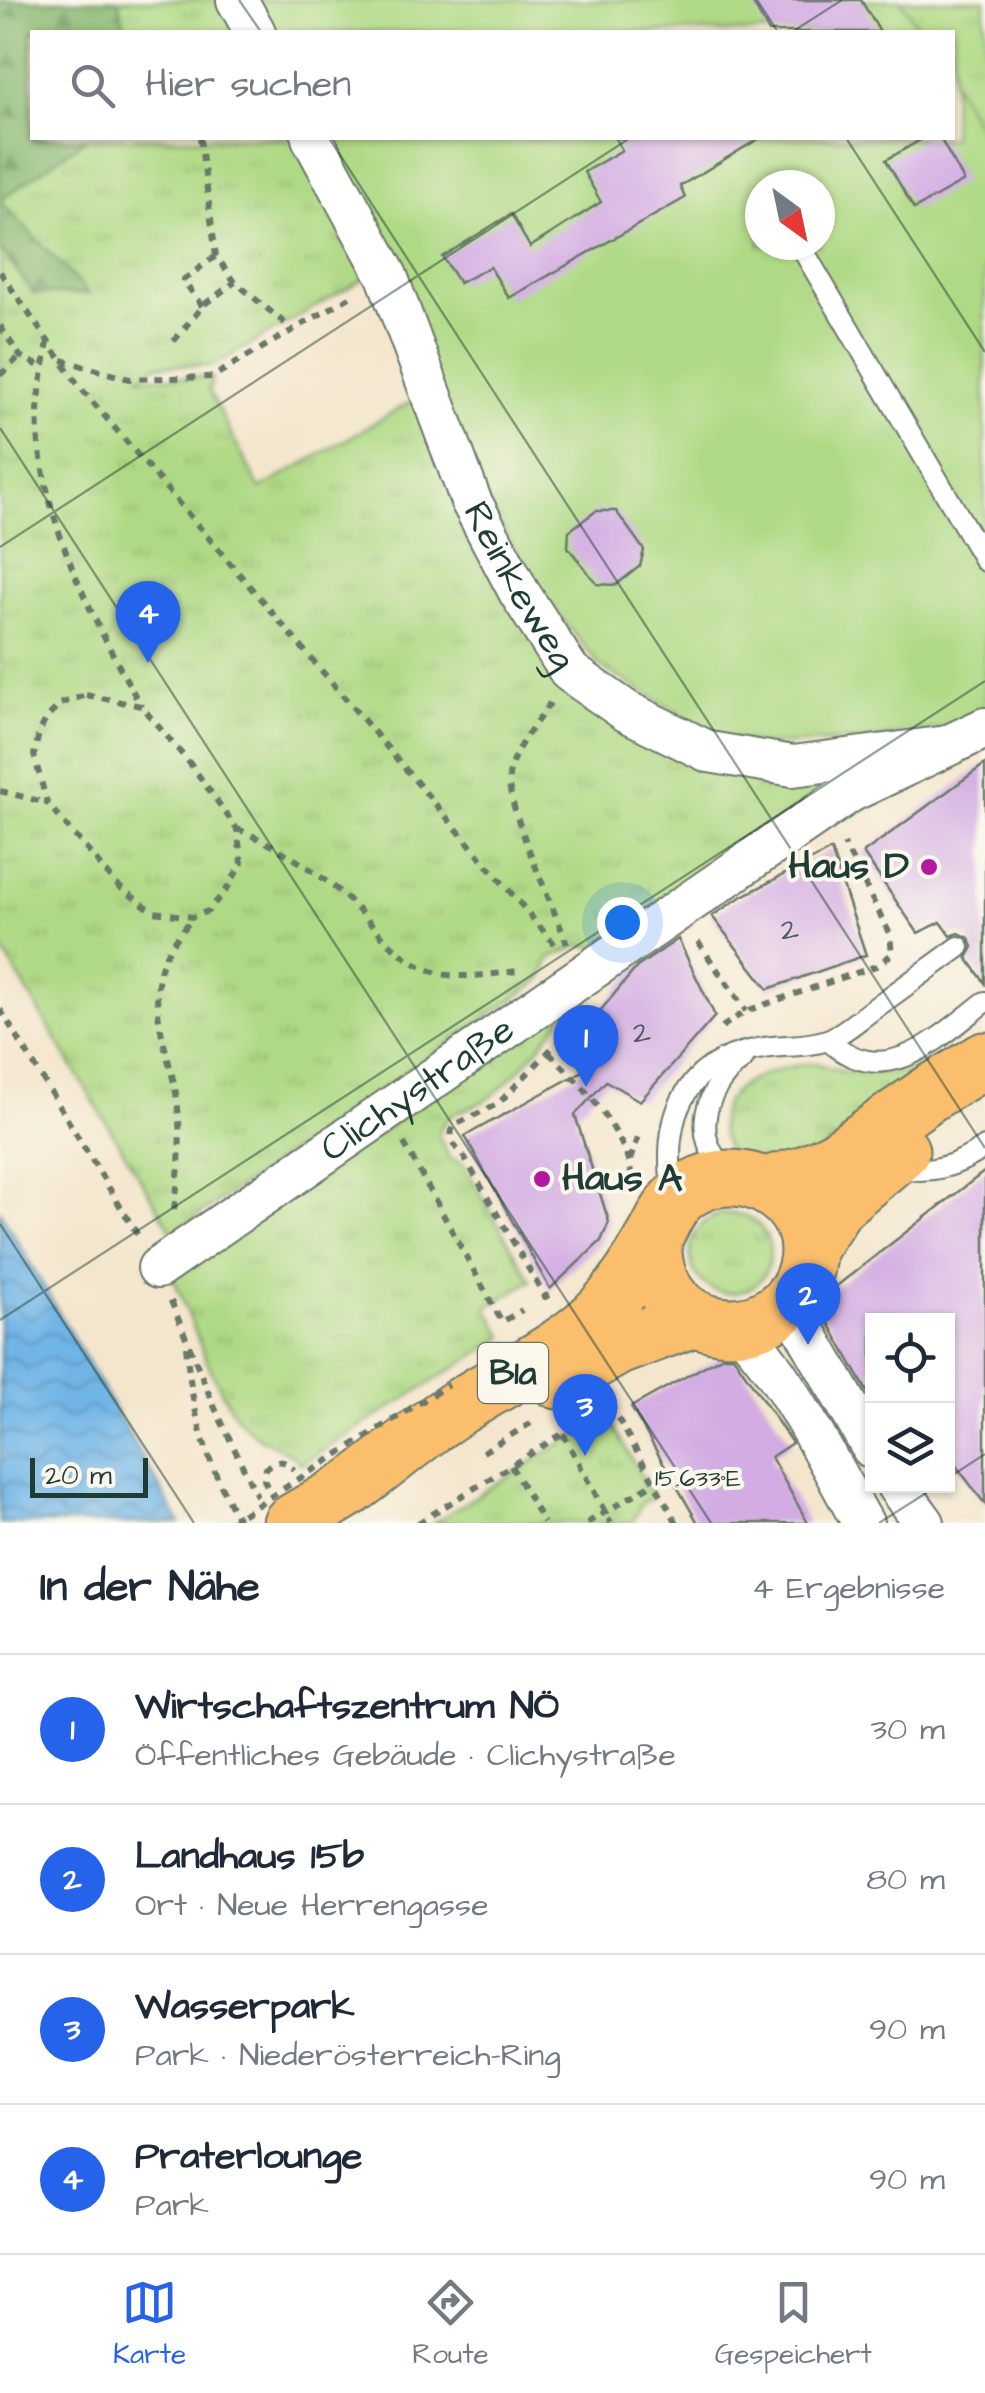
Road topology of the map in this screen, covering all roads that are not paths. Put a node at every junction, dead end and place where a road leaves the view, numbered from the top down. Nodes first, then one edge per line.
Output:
1 (237, 0) edge
2 (254, 30) edge
3 (313, 140) edge
4 (809, 260) edge
5 (985, 560) edge
6 (985, 728) edge
7 (940, 747) junction
8 (959, 947) dead end
9 (985, 1002) edge
10 (828, 1040) junction
11 (756, 1049) junction
12 (985, 1060) edge
13 (985, 1076) edge
14 (985, 1147) edge
15 (883, 1165) junction
16 (750, 1180) junction
17 (654, 1212) junction
18 (158, 1268) road end
19 (799, 1272) junction
20 (715, 1322) junction
21 (865, 1436) edge
22 (902, 1493) edge
23 (303, 1495) edge
24 (863, 1523) edge
25 (924, 1523) edge

1 - 2 street
3 - 7 street, Reinkeweg
4 - 5 lane
6 - 7 street, Clichystraße
7 - 18 street, Clichystraße
8 - 10 lane
9 - 10 lane
10 - 11 lane
11 - 16 lane
11 - 17 lane
12 - 16 main road, B1a
13 - 15 main road, B1a
14 - 15 lane
15 - 19 main road, B1a
16 - 17 main road, B1a
16 - 19 main road
17 - 20 main road
17 - 23 main road, B1a
19 - 20 main road, B1a
19 - 21 street
20 - 23 main road, B1a
20 - 24 street
22 - 25 street

